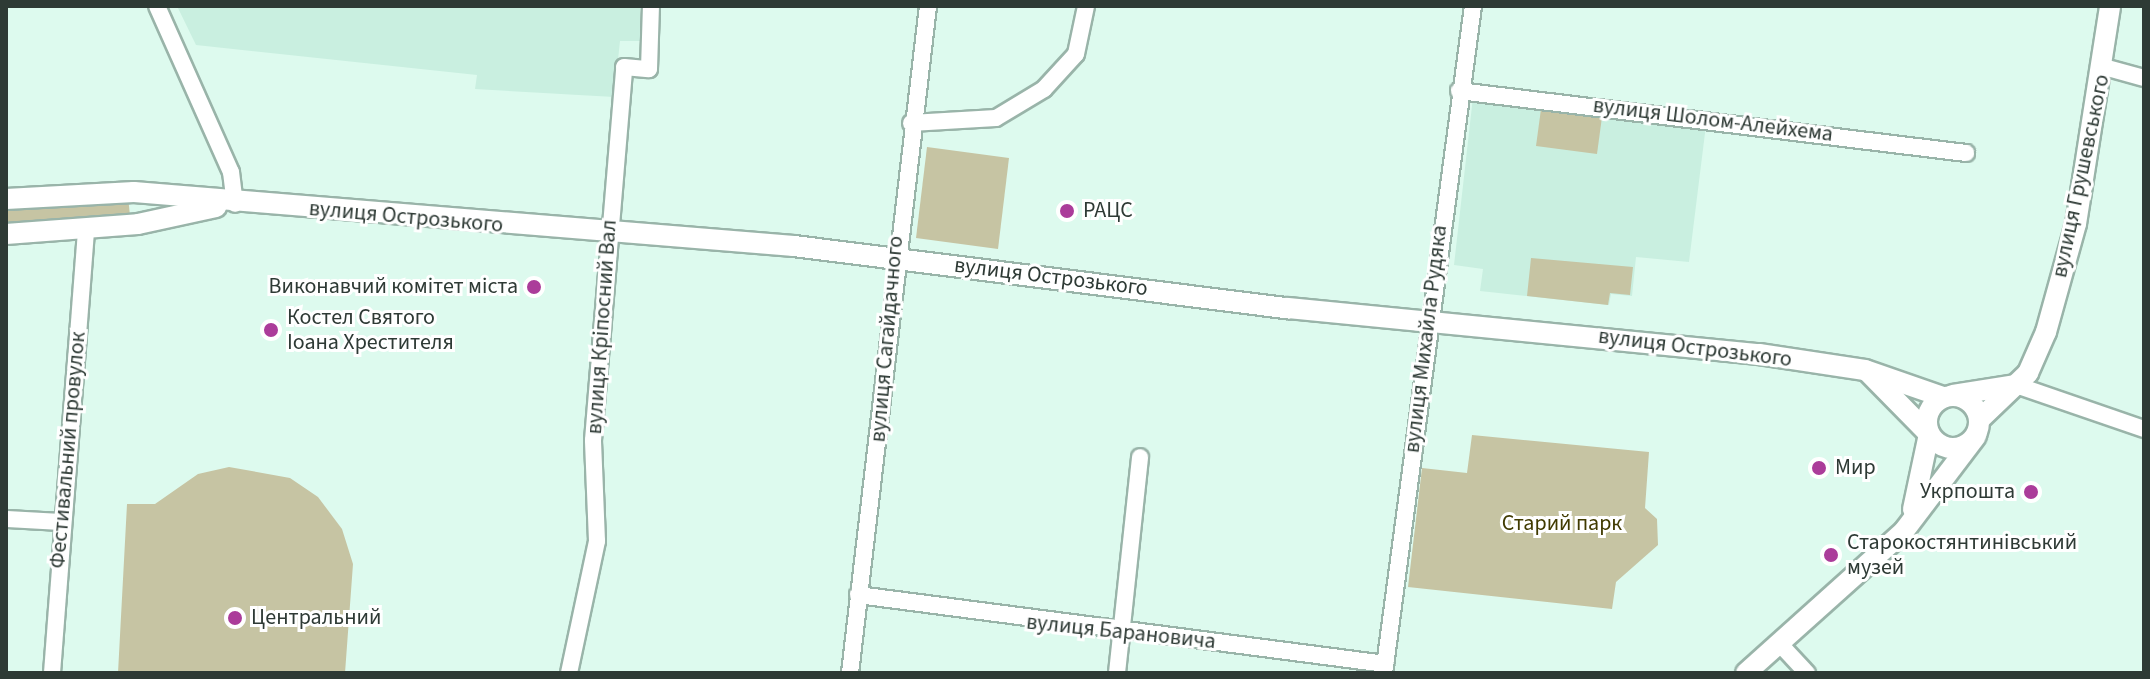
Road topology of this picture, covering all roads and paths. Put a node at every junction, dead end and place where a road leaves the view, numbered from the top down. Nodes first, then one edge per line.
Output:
1 (157, 6) edge
2 (651, 6) edge
3 (928, 6) edge
4 (1086, 6) edge
5 (1473, 6) edge
6 (2110, 6) edge
7 (2104, 67) junction
8 (2144, 78) edge
9 (1459, 91) junction
10 (911, 123) junction
11 (1966, 153) dead end
12 (134, 192) junction
13 (6, 199) edge
14 (235, 204) junction
15 (138, 224) junction
16 (86, 228) junction
17 (608, 231) junction
18 (6, 234) edge
19 (894, 257) junction
20 (1428, 319) junction
21 (1865, 370) junction
22 (2016, 385) junction
23 (1948, 396) junction
24 (1978, 428) junction
25 (2144, 429) edge
26 (1929, 434) junction
27 (1140, 457) dead end
28 (6, 519) edge
29 (62, 522) junction
30 (1904, 531) junction
31 (858, 595) junction
32 (1122, 632) junction
33 (1779, 643) junction
34 (1385, 668) edge
35 (52, 673) edge
36 (569, 673) edge
37 (850, 673) edge
38 (1117, 673) edge
39 (1746, 673) edge
40 (1807, 673) edge

1 - 14 street
2 - 17 street, вулиця Кріпосний Вал
3 - 10 street, вулиця Сагайдачного
4 - 10 street
5 - 9 street, вулиця Михайла Рудяка
6 - 7 main road, вулиця Грушевського
7 - 8 street
7 - 22 main road, вулиця Грушевського
9 - 11 street, вулиця Шолом-Алейхема
9 - 20 street, вулиця Михайла Рудяка
10 - 19 street, вулиця Сагайдачного
12 - 13 main road, вулиця Острозького
12 - 14 main road, вулиця Острозького
12 - 15 main road
14 - 15 main road, вулиця Острозького
14 - 17 main road, вулиця Острозького
15 - 16 main road, вулиця Острозького
16 - 18 main road, вулиця Острозького
16 - 29 street, Фестивальний провулок
17 - 19 main road, вулиця Острозького
17 - 36 street, вулиця Кріпосний Вал
19 - 20 main road, вулиця Острозького
19 - 31 street, вулиця Сагайдачного
20 - 21 main road, вулиця Острозького
20 - 34 street, вулиця Михайла Рудяка
21 - 23 main road, вулиця Острозького
21 - 26 main road
22 - 23 main road
22 - 24 main road, вулиця Грушевського
22 - 25 street
23 - 24 main road
23 - 26 main road
24 - 26 main road
24 - 30 main road, вулиця Грушевського
26 - 30 main road
27 - 32 street
28 - 29 street
29 - 35 street, Фестивальний провулок
30 - 33 main road, вулиця Грушевського
31 - 32 street, вулиця Барановича
31 - 37 street, вулиця Сагайдачного
32 - 34 street, вулиця Барановича
32 - 38 street
33 - 39 main road, вулиця Грушевського
33 - 40 street

